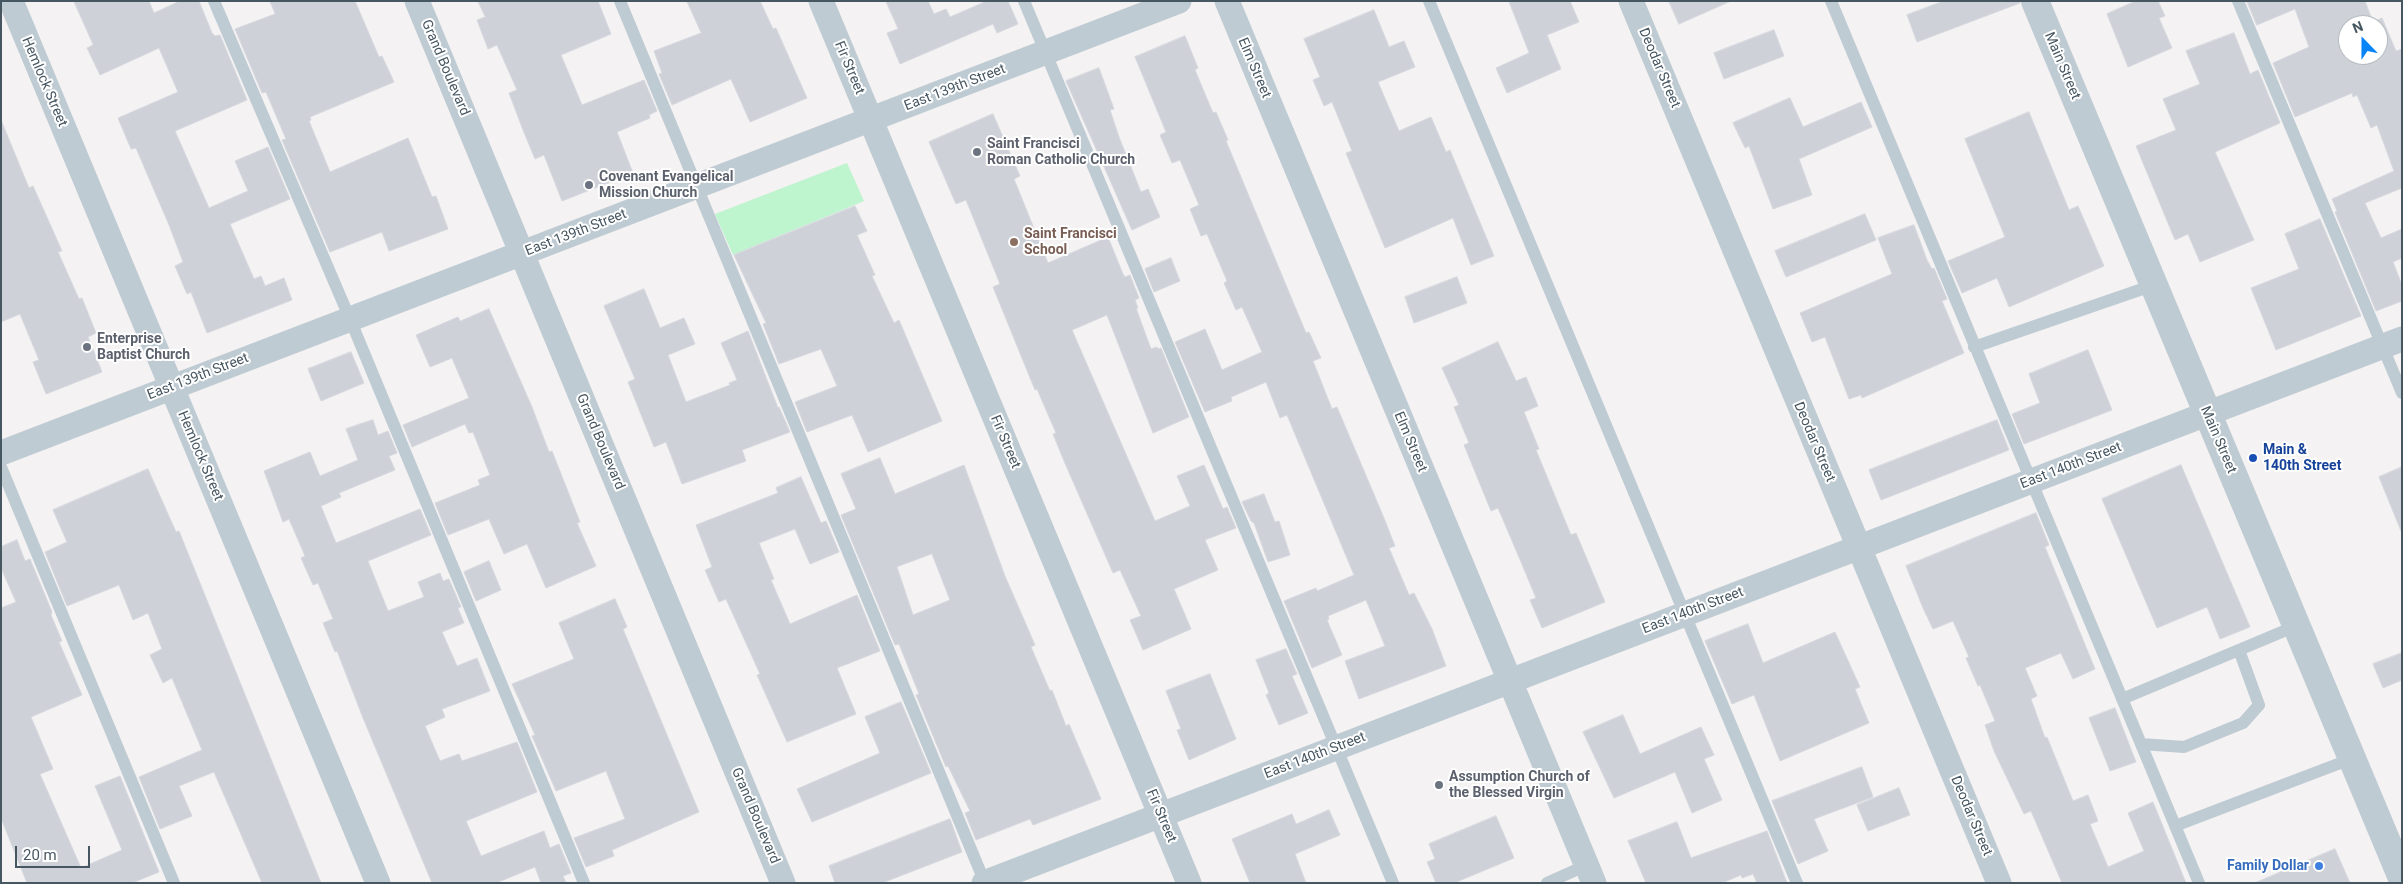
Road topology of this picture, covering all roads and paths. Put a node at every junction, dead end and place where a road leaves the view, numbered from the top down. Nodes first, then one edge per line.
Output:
1 (11, 1) edge
2 (214, 1) edge
3 (417, 1) edge
4 (620, 1) edge
5 (821, 1) edge
6 (1024, 1) edge
7 (1179, 1) edge
8 (1227, 1) edge
9 (1428, 1) edge
10 (1631, 1) edge
11 (1831, 1) edge
12 (2036, 1) edge
13 (2238, 1) edge
14 (1046, 53) junction
15 (870, 120) junction
16 (697, 187) junction
17 (522, 254) junction
18 (2154, 285) junction
19 (350, 319) junction
20 (2392, 343) edge
21 (1974, 347) junction
22 (172, 387) junction
23 (2402, 392) edge
24 (2207, 414) junction
25 (1, 453) edge
26 (1, 467) edge
27 (2030, 482) junction
28 (1858, 548) junction
29 (1685, 614) junction
30 (2296, 626) junction
31 (2239, 650) junction
32 (1509, 682) junction
33 (2122, 699) junction
34 (2141, 744) junction
35 (1335, 748) junction
36 (2351, 758) junction
37 (1160, 815) junction
38 (2175, 826) junction
39 (1590, 874) edge
40 (2402, 878) edge
41 (174, 883) edge
42 (378, 883) edge
43 (584, 883) edge
44 (782, 883) edge
45 (985, 883) edge
46 (1189, 883) edge
47 (1393, 883) edge
48 (1547, 883) edge
49 (1797, 883) edge
50 (1999, 883) edge
51 (2199, 883) edge

1 - 22 street, Hemlock Street
2 - 19 lane
3 - 17 street, Grand Boulevard
4 - 16 lane
5 - 15 street, Fir Street
6 - 14 lane
7 - 14 street, East 139th Street
8 - 32 street, Elm Street
9 - 29 lane
10 - 28 street, Deodar Street
11 - 21 lane
12 - 18 street, Main Street
13 - 20 lane
14 - 15 street, East 139th Street
14 - 35 lane
15 - 16 street, East 139th Street
15 - 37 street, Fir Street
16 - 17 street, East 139th Street
16 - 45 lane
17 - 19 street, East 139th Street
17 - 44 street, Grand Boulevard
18 - 21 lane
18 - 24 street, Main Street
19 - 22 street, East 139th Street
19 - 43 lane
20 - 23 lane
20 - 24 street, East 140th Street
21 - 27 lane
22 - 25 street, East 139th Street
22 - 42 street, Hemlock Street
24 - 27 street, East 140th Street
24 - 30 street, Main Street
26 - 41 lane
27 - 28 street, East 140th Street
27 - 33 lane
28 - 29 street, East 140th Street
28 - 50 street, Deodar Street
29 - 32 street, East 140th Street
29 - 49 lane
30 - 31 lane
30 - 36 street, Main Street
31 - 33 lane
31 - 34 lane
32 - 35 street, East 140th Street
32 - 39 street, Elm Street
33 - 34 lane
34 - 38 lane
35 - 37 street, East 140th Street
35 - 47 lane
36 - 38 lane
36 - 40 street, Main Street
37 - 45 street, East 140th Street
37 - 46 street, Fir Street
38 - 51 lane
39 - 48 lane

